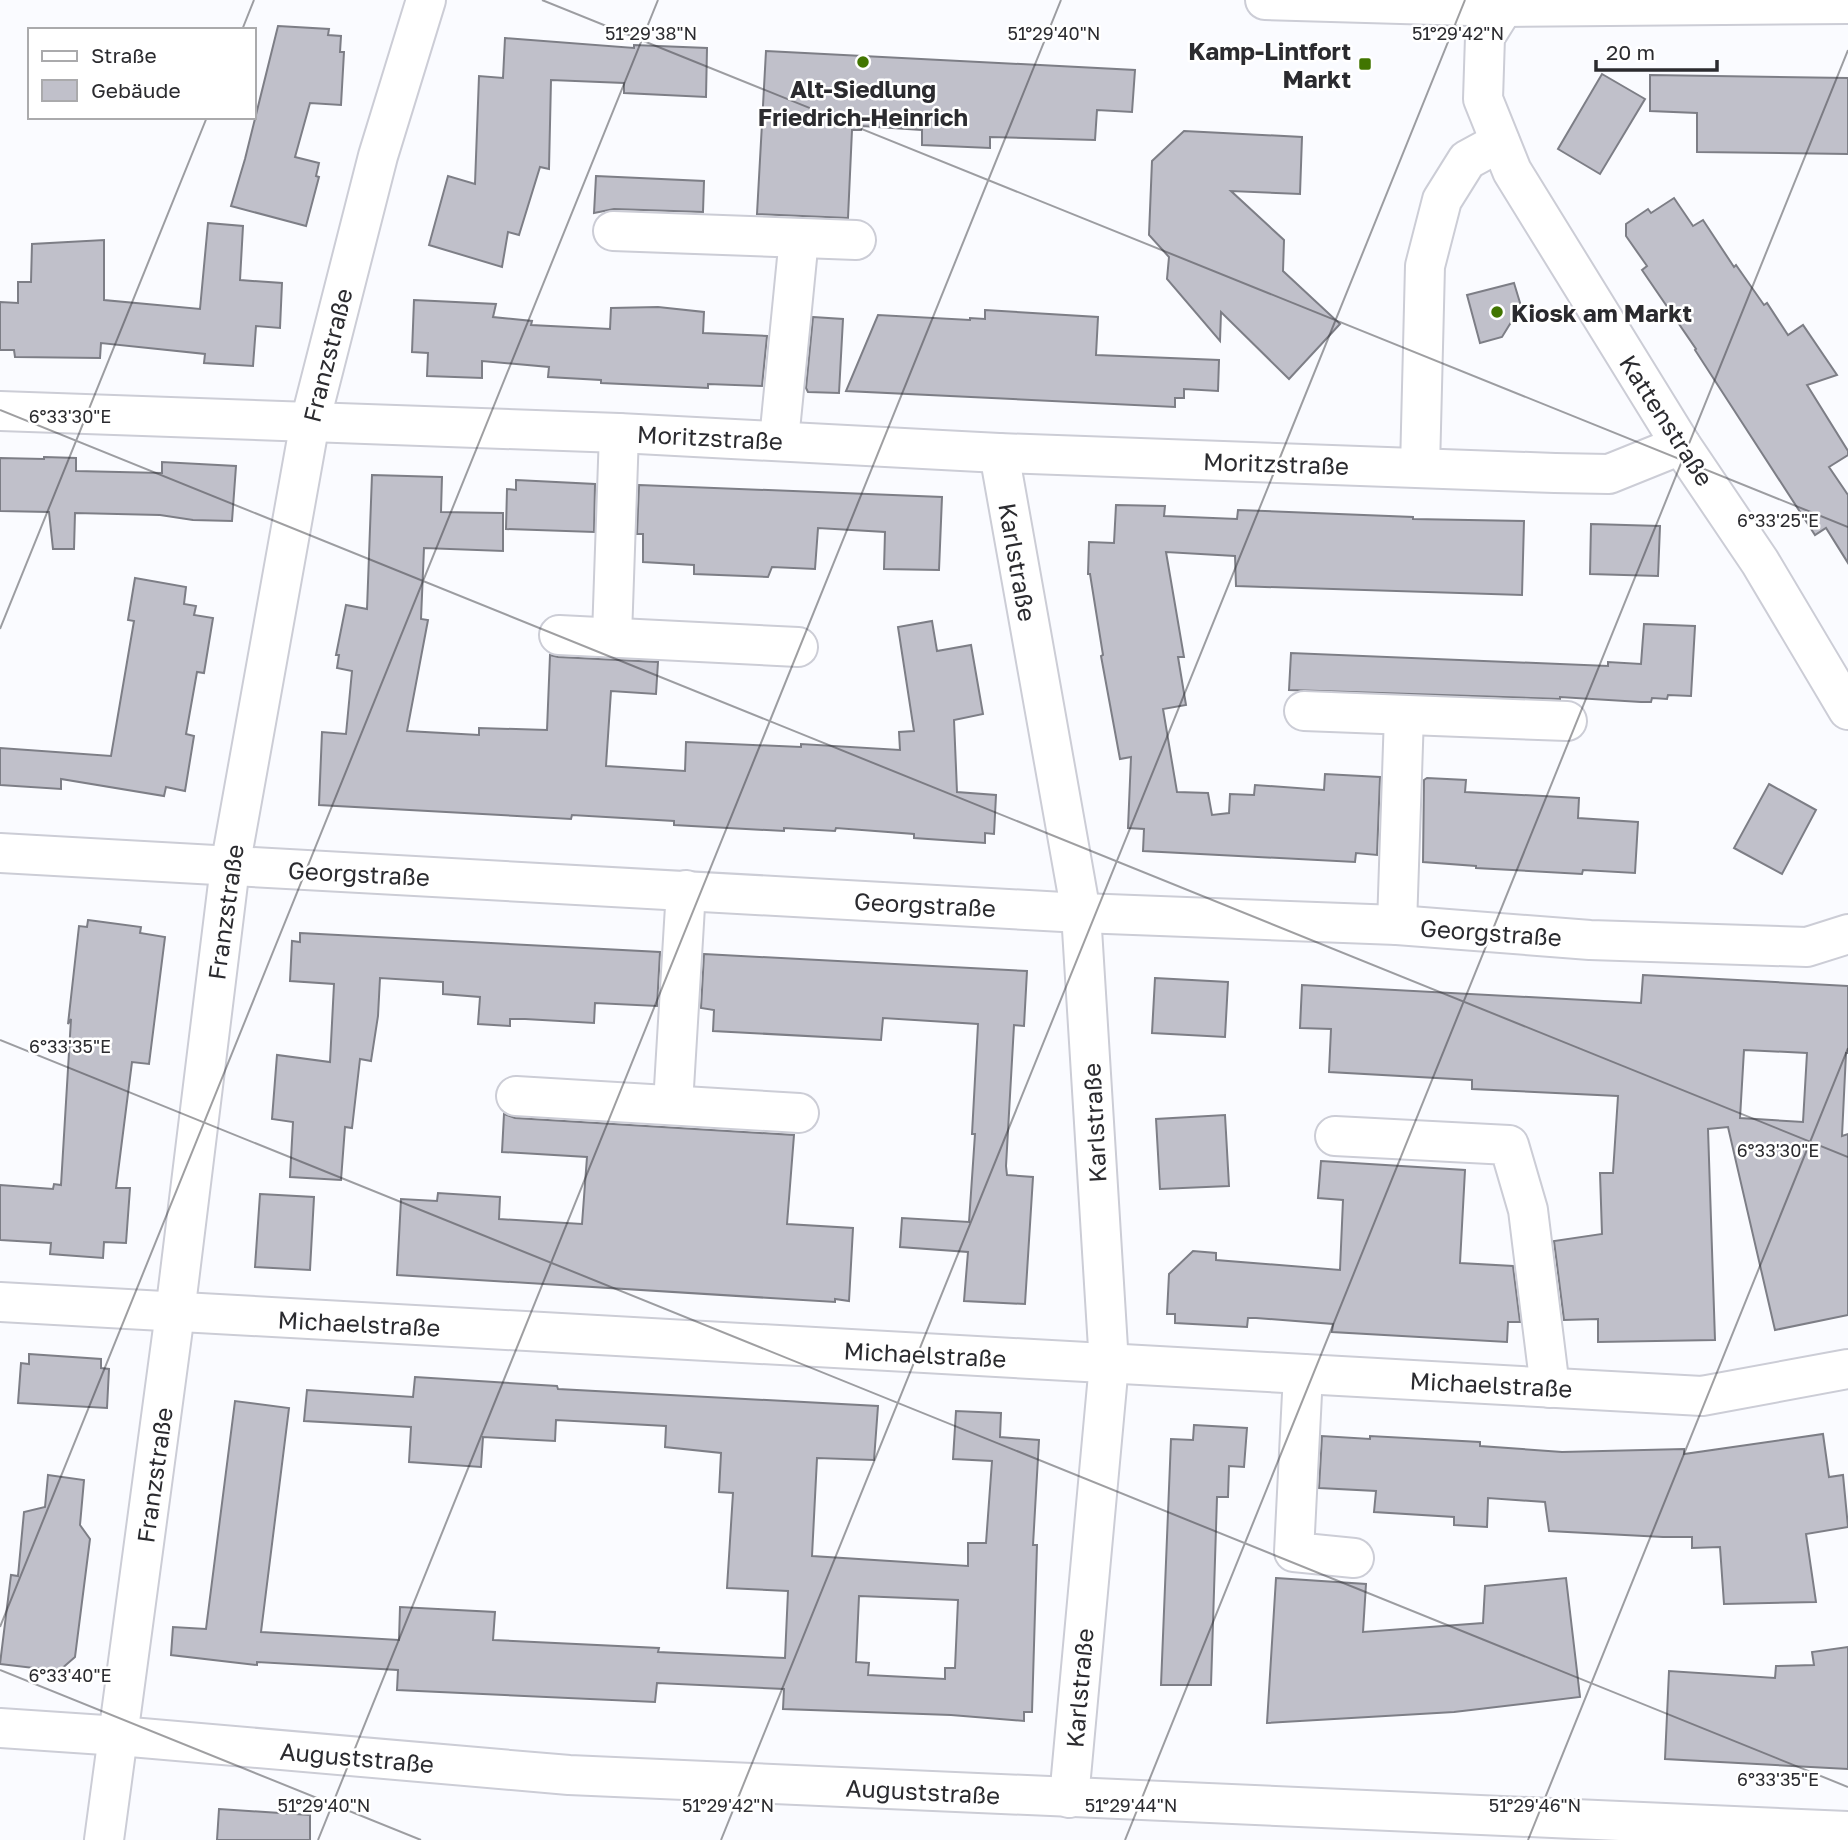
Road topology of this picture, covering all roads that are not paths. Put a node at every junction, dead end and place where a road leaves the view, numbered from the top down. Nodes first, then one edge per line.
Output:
1 (426, 0) edge
2 (1265, 0) edge
3 (1506, 4) edge
4 (1848, 4) edge
5 (1500, 142) junction
6 (613, 231) dead end
7 (799, 238) junction
8 (856, 240) dead end
9 (0, 411) edge
10 (310, 422) junction
11 (619, 433) junction
12 (779, 440) junction
13 (1681, 444) junction
14 (999, 453) junction
15 (1420, 468) junction
16 (559, 635) dead end
17 (612, 636) junction
18 (798, 647) dead end
19 (1848, 710) edge
20 (1304, 711) dead end
21 (1405, 715) junction
22 (1567, 721) dead end
23 (0, 853) edge
24 (230, 867) junction
25 (686, 890) junction
26 (1081, 912) junction
27 (1396, 925) junction
28 (1848, 934) edge
29 (516, 1096) dead end
30 (673, 1104) junction
31 (799, 1114) dead end
32 (1335, 1136) dead end
33 (0, 1302) edge
34 (175, 1313) junction
35 (1109, 1364) junction
36 (1848, 1368) edge
37 (1303, 1374) junction
38 (1550, 1388) junction
39 (1354, 1558) dead end
40 (0, 1728) edge
41 (119, 1736) junction
42 (1069, 1798) junction
43 (1848, 1830) edge
44 (104, 1840) edge

1 - 10 street, Franzstraße
2 - 3 street
3 - 4 street
3 - 5 street, Kattenstraße
5 - 13 street, Kattenstraße
5 - 15 street
6 - 7 street
7 - 8 street
7 - 12 street
9 - 10 street, Moritzstraße
10 - 11 street, Moritzstraße
10 - 24 street, Franzstraße
11 - 12 street, Moritzstraße
11 - 17 street
12 - 14 street, Moritzstraße
13 - 15 street, Moritzstraße
13 - 19 street, Kattenstraße
14 - 15 street, Moritzstraße
14 - 26 street, Karlstraße
16 - 17 street
17 - 18 street
20 - 21 street
21 - 22 street
21 - 27 street
23 - 24 street, Georgstraße
24 - 25 street, Georgstraße
24 - 34 street, Franzstraße
25 - 26 street, Georgstraße
25 - 30 street
26 - 27 street, Georgstraße
26 - 35 street, Karlstraße
27 - 28 street, Georgstraße
29 - 30 street
30 - 31 street
32 - 38 street
33 - 34 street, Michaelstraße
34 - 35 street, Michaelstraße
34 - 41 street, Franzstraße
35 - 37 street, Michaelstraße
35 - 42 street, Karlstraße
36 - 38 street, Michaelstraße
37 - 38 street, Michaelstraße
37 - 39 street
40 - 41 street, Auguststraße
41 - 42 street, Auguststraße
41 - 44 street, Franzstraße
42 - 43 street, Auguststraße

